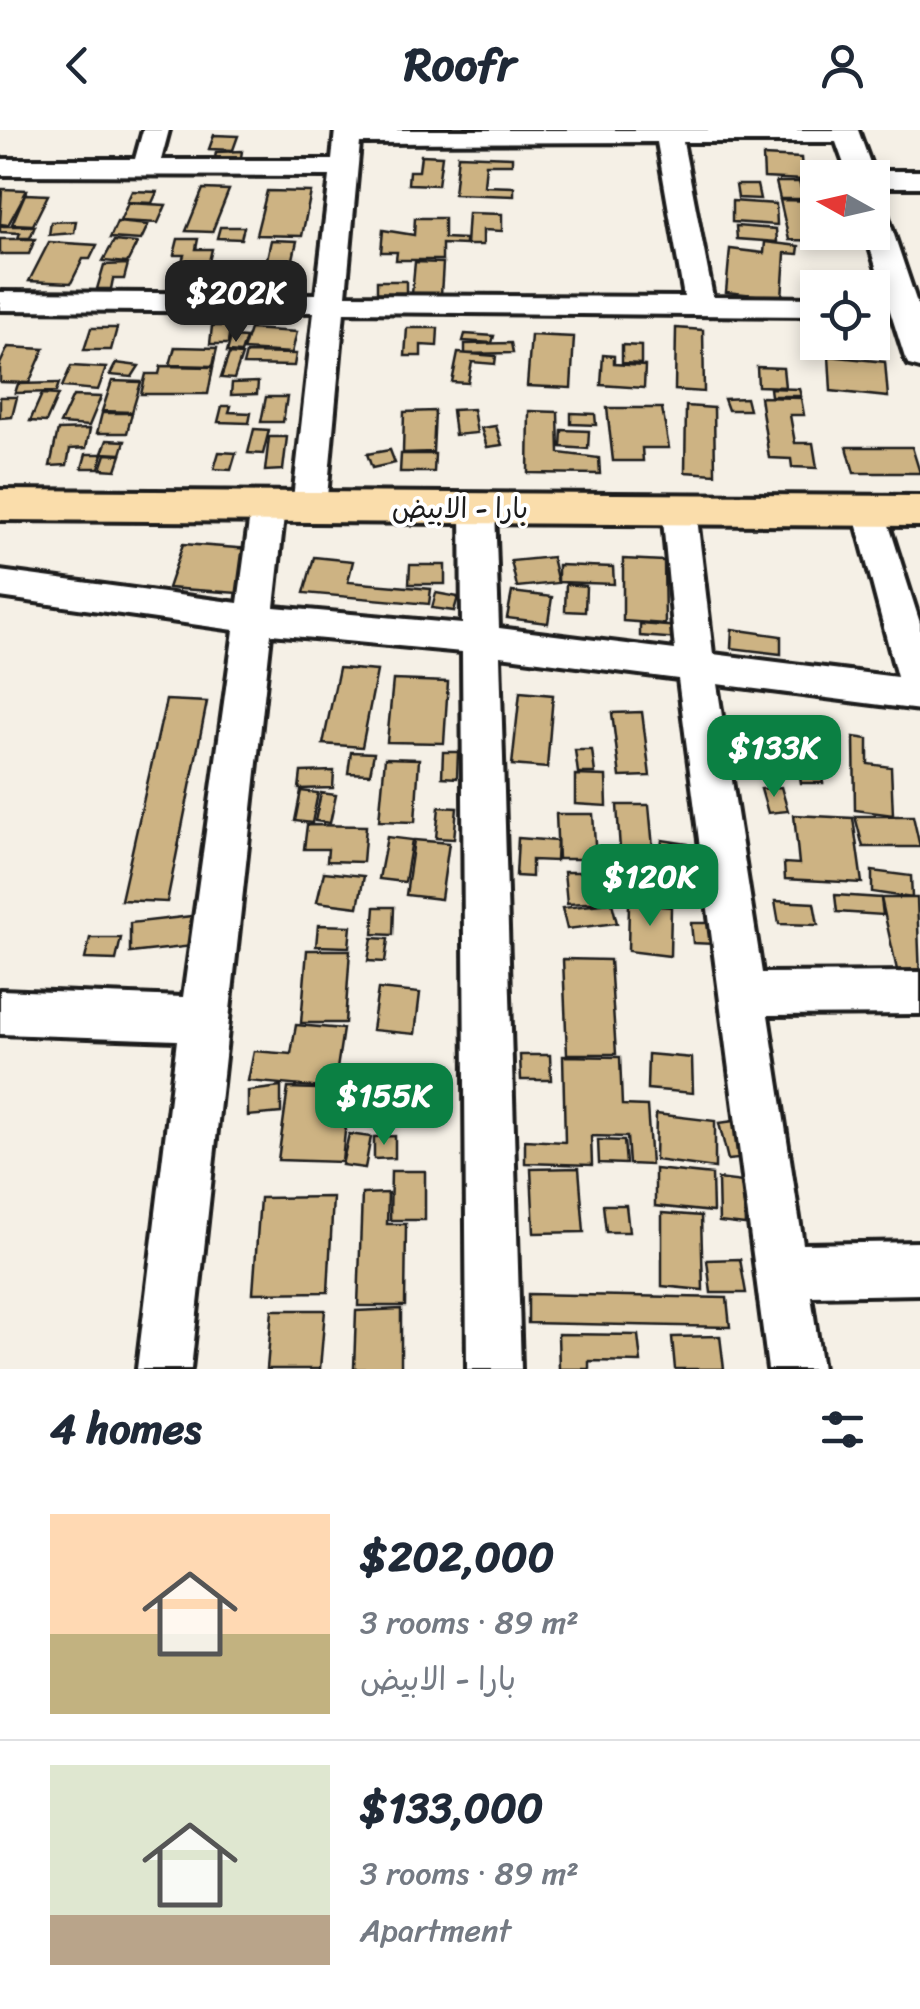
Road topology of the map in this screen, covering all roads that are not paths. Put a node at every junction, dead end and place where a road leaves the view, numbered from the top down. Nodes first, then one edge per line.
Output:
1 (156, 130) edge
2 (347, 132) edge
3 (846, 132) edge
4 (668, 135) junction
5 (856, 160) edge
6 (0, 167) edge
7 (146, 168) junction
8 (343, 168) junction
9 (890, 179) edge
10 (920, 180) edge
11 (882, 250) edge
12 (0, 301) edge
13 (700, 304) junction
14 (327, 306) junction
15 (800, 306) edge
16 (898, 308) edge
17 (920, 358) edge
18 (0, 505) edge
19 (288, 508) junction
20 (478, 508) junction
21 (679, 509) junction
22 (870, 511) junction
23 (920, 511) edge
24 (0, 584) edge
25 (256, 619) junction
26 (482, 640) junction
27 (696, 669) junction
28 (920, 692) edge
29 (920, 993) edge
30 (740, 994) junction
31 (0, 1012) edge
32 (202, 1019) junction
33 (920, 1268) edge
34 (780, 1270) junction
35 (164, 1369) edge
36 (494, 1369) edge
37 (795, 1369) edge

1 - 7 street
2 - 4 street
2 - 8 street
3 - 4 street
3 - 5 street
4 - 13 street
6 - 7 street
7 - 8 street
8 - 14 street
9 - 10 street
11 - 16 street
12 - 14 street
13 - 14 street
13 - 15 street
14 - 19 street
16 - 17 street
18 - 19 main road, بارا - الابيض
19 - 20 main road, بارا - الابيض
19 - 25 street
20 - 21 main road, بارا - الابيض
20 - 26 street
21 - 22 main road, بارا - الابيض
21 - 27 street
22 - 23 main road, بارا - الابيض
22 - 28 street
24 - 25 street
25 - 26 street
25 - 32 street
26 - 27 street
26 - 36 street
27 - 28 street
27 - 30 street
29 - 30 street
30 - 34 street
31 - 32 street
32 - 35 street
33 - 34 street
34 - 37 street

